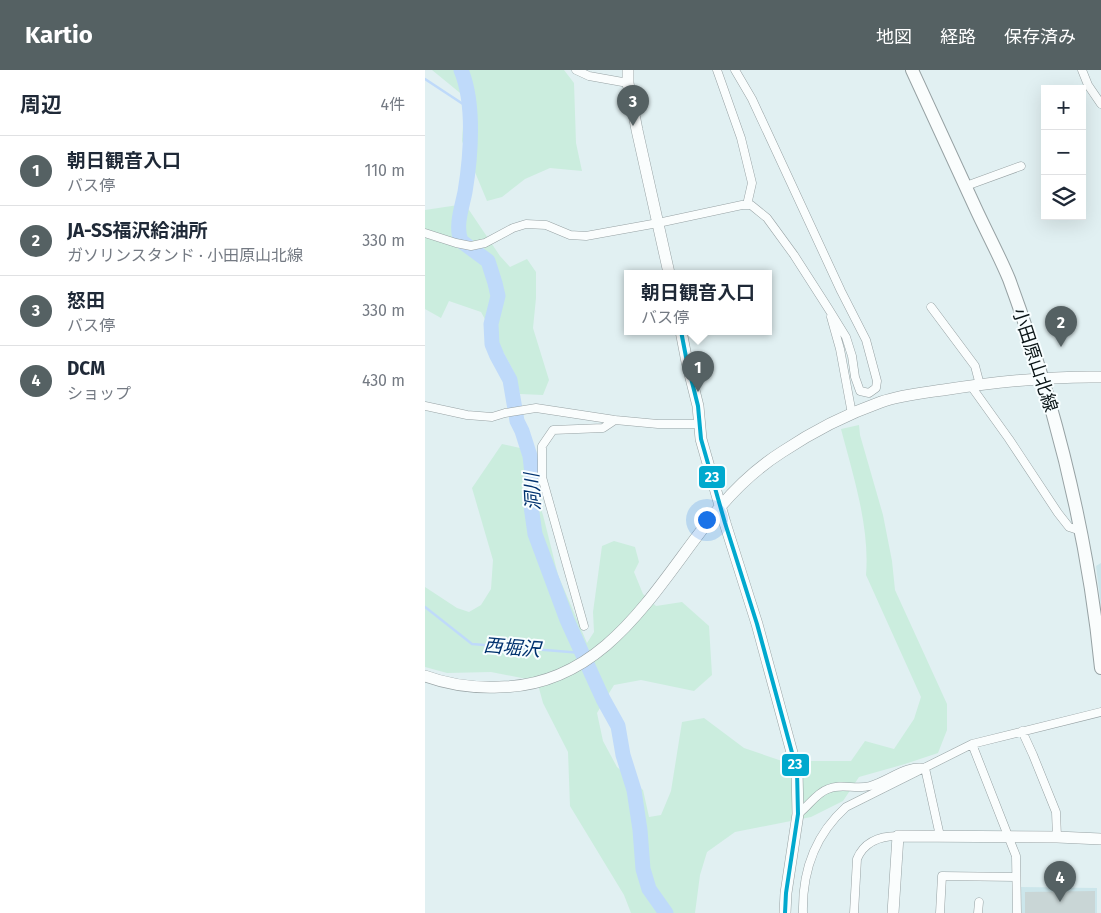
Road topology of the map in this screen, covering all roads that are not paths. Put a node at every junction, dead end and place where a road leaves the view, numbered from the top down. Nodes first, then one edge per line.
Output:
1 (576, 70) edge
2 (628, 70) edge
3 (717, 70) edge
4 (735, 70) edge
5 (912, 70) edge
6 (1082, 70) edge
7 (628, 83) junction
8 (1101, 104) edge
9 (1021, 166) dead end
10 (966, 186) junction
11 (747, 205) junction
12 (658, 223) junction
13 (425, 233) edge
14 (668, 270) edge
15 (931, 307) dead end
16 (828, 308) junction
17 (682, 335) edge
18 (1101, 377) edge
19 (1043, 379) junction
20 (975, 385) junction
21 (425, 406) edge
22 (856, 412) junction
23 (615, 420) junction
24 (699, 424) junction
25 (721, 506) junction
26 (1081, 531) junction
27 (584, 626) dead end
28 (1099, 628) edge
29 (1101, 668) edge
30 (425, 676) edge
31 (1101, 712) edge
32 (1022, 732) junction
33 (972, 744) junction
34 (925, 768) junction
35 (798, 814) junction
36 (898, 836) junction
37 (940, 836) junction
38 (1008, 836) junction
39 (1057, 836) junction
40 (1101, 839) edge
41 (1016, 877) junction
42 (979, 902) dead end
43 (785, 913) edge
44 (803, 913) edge
45 (854, 913) edge
46 (893, 913) edge
47 (940, 913) edge
48 (978, 913) edge
49 (1017, 913) edge

1 - 7 street
2 - 7 street
3 - 11 street
4 - 16 street
5 - 10 main road, 小田原山北線
6 - 8 street
7 - 12 street
9 - 10 street
10 - 19 main road, 小田原山北線
11 - 12 street
11 - 16 street
12 - 13 street
12 - 14 street
15 - 20 street
16 - 22 street
17 - 24 street
18 - 19 street
19 - 20 street
19 - 26 main road, 小田原山北線
20 - 22 street
20 - 26 street
21 - 23 street
22 - 25 street
23 - 24 street
23 - 27 street
24 - 25 street
25 - 30 street
25 - 35 street
26 - 28 main road, 小田原山北線
28 - 29 main road, 小田原山北線
31 - 32 street
32 - 33 street
32 - 39 street
33 - 34 street
33 - 38 street
34 - 35 street
34 - 37 street
34 - 44 street
35 - 43 street
36 - 37 street
36 - 45 street
36 - 46 street
37 - 38 street
38 - 39 street
38 - 41 street
39 - 40 street
41 - 47 street
41 - 49 street
42 - 48 street

